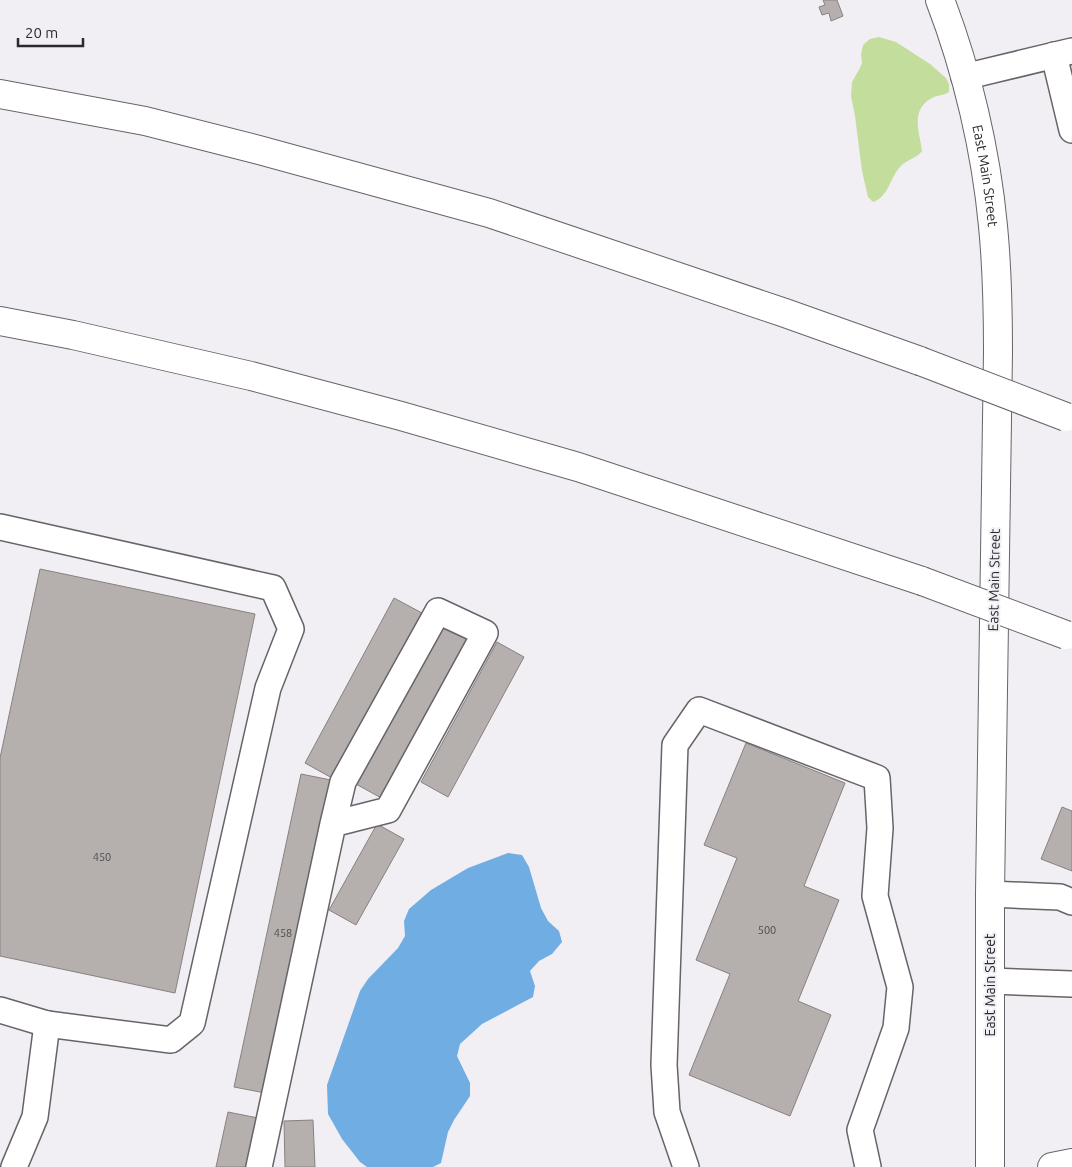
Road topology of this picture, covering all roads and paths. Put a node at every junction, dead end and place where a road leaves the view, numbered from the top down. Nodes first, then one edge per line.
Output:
1 (940, 0) edge
2 (1063, 53) edge
3 (964, 77) junction
4 (0, 94) edge
5 (1072, 130) edge
6 (0, 321) edge
7 (1069, 418) edge
8 (0, 527) edge
9 (1069, 636) edge
10 (333, 824) junction
11 (990, 894) junction
12 (1072, 902) edge
13 (990, 981) junction
14 (1072, 984) edge
15 (0, 1010) edge
16 (47, 1024) junction
17 (1072, 1163) edge
18 (14, 1167) edge
19 (259, 1167) edge
20 (686, 1167) edge
21 (868, 1167) edge
22 (990, 1167) edge
23 (1052, 1167) edge

1 - 3 main road, East Main Street
2 - 3 lane
2 - 5 lane
3 - 11 main road, East Main Street
4 - 7 main road, bridge
6 - 9 main road, bridge
8 - 16 lane
10 - 10 lane
10 - 19 lane
11 - 12 lane
11 - 13 main road, East Main Street
13 - 14 lane
13 - 22 main road, East Main Street
15 - 16 lane
16 - 18 lane
17 - 23 main road
20 - 21 lane

